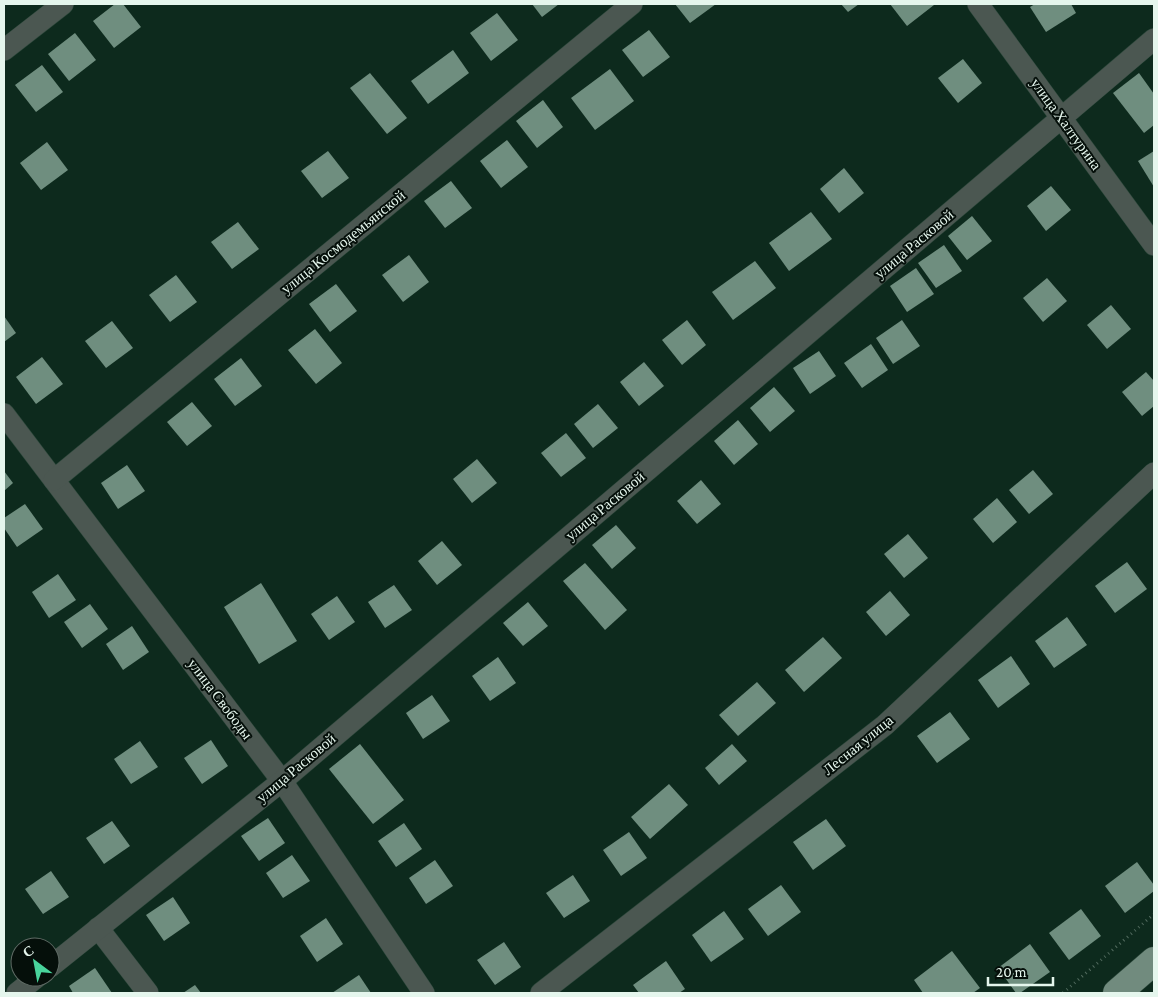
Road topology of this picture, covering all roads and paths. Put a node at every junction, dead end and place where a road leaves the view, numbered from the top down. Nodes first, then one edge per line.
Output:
1 (63, 4) edge
2 (632, 4) edge
3 (978, 4) edge
4 (1154, 39) edge
5 (4, 50) edge
6 (1062, 118) junction
7 (1154, 245) edge
8 (4, 414) edge
9 (1154, 473) edge
10 (54, 480) junction
11 (282, 781) junction
12 (1154, 914) edge
13 (98, 928) junction
14 (60, 959) edge
15 (1154, 961) edge
16 (148, 993) edge
17 (424, 993) edge
18 (541, 993) edge
19 (1064, 993) edge
20 (1117, 993) edge

1 - 5 street
2 - 10 street, улица Космодемьянской
3 - 6 street, улица Халтурина
4 - 6 street, улица Расковой
6 - 7 street, улица Халтурина
6 - 11 street, улица Расковой
8 - 10 street, улица Свободы
9 - 18 street, Лесная улица
10 - 11 street, улица Свободы
11 - 13 street, улица Расковой
11 - 17 street, улица Свободы
12 - 19 path
13 - 14 street, улица Расковой
13 - 16 street
15 - 20 main road

